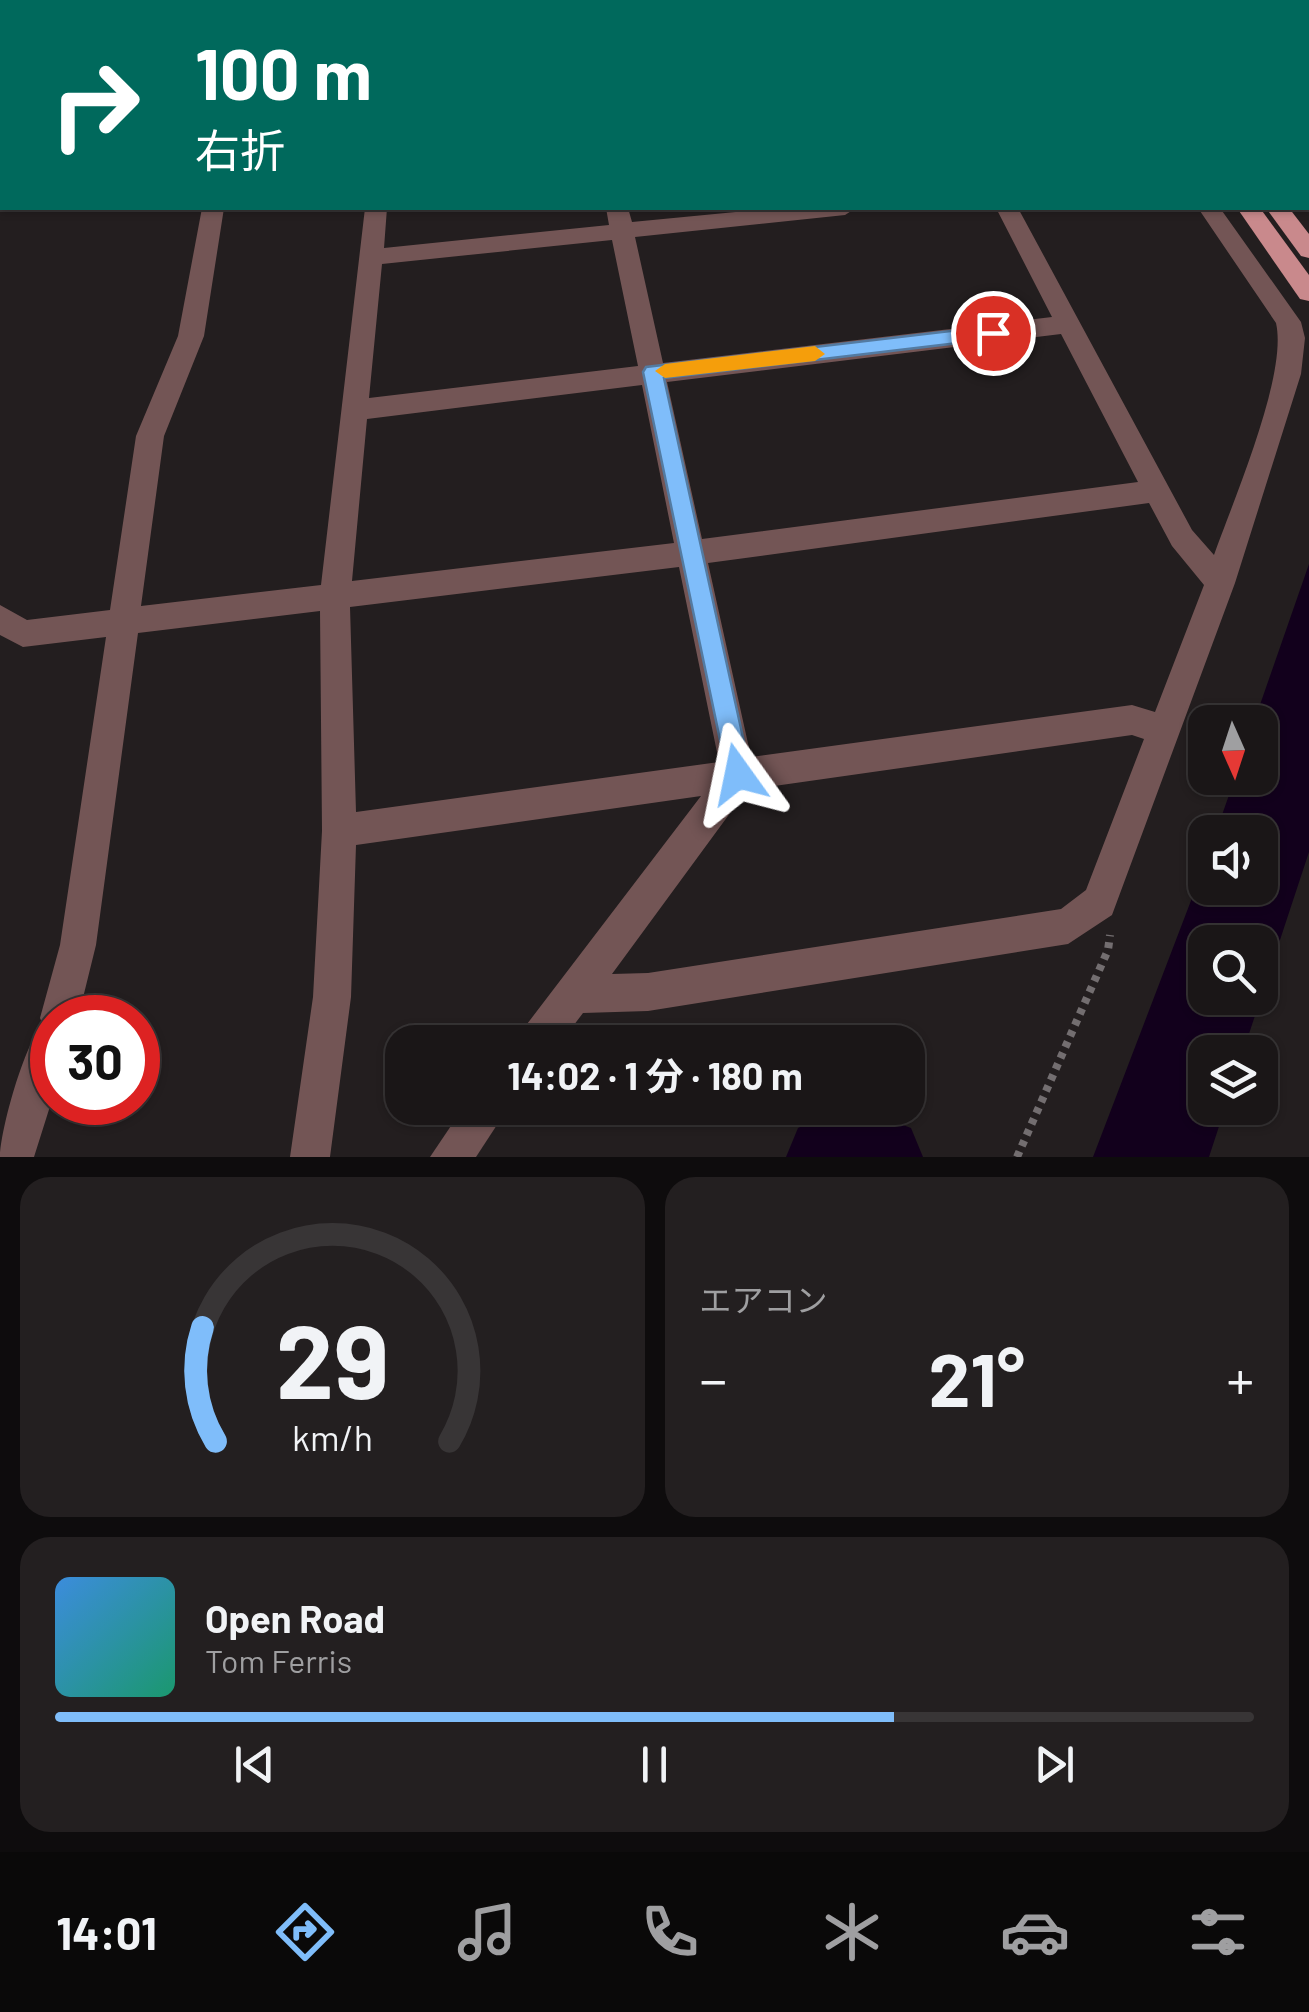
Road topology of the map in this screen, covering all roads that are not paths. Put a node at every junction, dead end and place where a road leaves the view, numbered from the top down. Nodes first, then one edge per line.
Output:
1 (213, 210) edge
2 (376, 210) edge
3 (804, 210) edge
4 (1008, 210) edge
5 (1210, 210) edge
6 (1249, 210) edge
7 (1279, 210) edge
8 (619, 219) edge
9 (1309, 250) edge
10 (370, 257) junction
11 (1309, 293) edge
12 (1068, 324) junction
13 (652, 372) junction
14 (356, 410) junction
15 (1156, 491) junction
16 (690, 554) junction
17 (1220, 583) junction
18 (335, 596) junction
19 (0, 618) edge
20 (121, 621) junction
21 (1164, 729) junction
22 (738, 774) junction
23 (340, 831) junction
24 (576, 994) junction
25 (64, 995) edge
26 (551, 1025) edge
27 (30, 1108) edge
28 (475, 1125) edge
29 (14, 1157) edge
30 (310, 1157) edge
31 (450, 1157) edge

1 - 20 street
2 - 10 street
3 - 8 street
4 - 12 street
5 - 17 street
6 - 11 main road
7 - 9 main road
8 - 10 street
8 - 13 street
10 - 14 street
12 - 13 street
12 - 15 street
13 - 14 street
13 - 16 street
14 - 18 street
15 - 16 street
15 - 17 street
16 - 18 street
16 - 22 street
17 - 21 street
18 - 20 street
18 - 23 street
19 - 20 street
20 - 25 street
21 - 22 street
21 - 24 street
22 - 23 street
22 - 24 street
23 - 30 street
24 - 26 street
27 - 29 street
28 - 31 street

